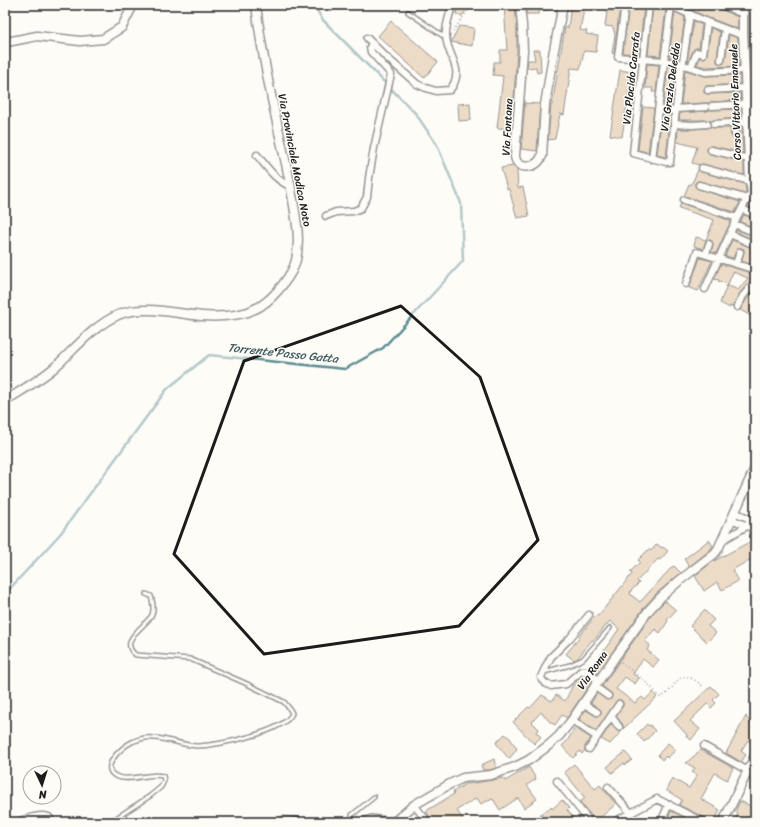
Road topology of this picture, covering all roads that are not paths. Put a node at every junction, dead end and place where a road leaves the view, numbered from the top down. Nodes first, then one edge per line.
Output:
1 (133, 5) edge
2 (256, 5) edge
3 (452, 5) edge
4 (520, 5) edge
5 (563, 5) edge
6 (625, 5) edge
7 (649, 5) edge
8 (670, 5) edge
9 (722, 5) edge
10 (743, 5) edge
11 (408, 12) dead end
12 (690, 14) junction
13 (743, 14) junction
14 (707, 22) junction
15 (726, 29) junction
16 (446, 35) junction
17 (744, 36) junction
18 (366, 38) dead end
19 (6, 41) edge
20 (372, 43) junction
21 (643, 59) junction
22 (721, 60) dead end
23 (664, 61) junction
24 (683, 64) junction
25 (691, 67) junction
26 (745, 70) junction
27 (746, 88) junction
28 (708, 90) dead end
29 (747, 104) junction
30 (658, 110) junction
31 (676, 110) junction
32 (734, 123) junction
33 (674, 124) junction
34 (707, 124) dead end
35 (714, 124) dead end
36 (751, 125) edge
37 (735, 134) dead end
38 (752, 149) edge
39 (711, 150) dead end
40 (258, 154) dead end
41 (652, 158) junction
42 (749, 158) junction
43 (702, 168) dead end
44 (750, 180) junction
45 (699, 185) dead end
46 (290, 186) junction
47 (751, 196) edge
48 (684, 200) dead end
49 (742, 209) junction
50 (755, 215) edge
51 (326, 216) dead end
52 (736, 221) junction
53 (749, 230) dead end
54 (730, 234) junction
55 (709, 244) dead end
56 (755, 245) edge
57 (740, 252) dead end
58 (706, 254) junction
59 (719, 258) junction
60 (736, 264) junction
61 (749, 268) dead end
62 (755, 282) edge
63 (686, 284) dead end
64 (705, 289) dead end
65 (737, 307) dead end
66 (5, 401) edge
67 (755, 468) edge
68 (733, 515) junction
69 (752, 520) edge
70 (747, 526) junction
71 (755, 529) edge
72 (721, 541) junction
73 (146, 594) dead end
74 (589, 615) dead end
75 (610, 628) dead end
76 (543, 672) junction
77 (596, 683) junction
78 (608, 696) dead end
79 (583, 703) junction
80 (619, 704) dead end
81 (597, 712) dead end
82 (611, 716) junction
83 (572, 720) junction
84 (619, 727) dead end
85 (598, 737) junction
86 (704, 746) dead end
87 (589, 749) dead end
88 (755, 756) edge
89 (748, 771) junction
90 (557, 781) dead end
91 (608, 787) dead end
92 (374, 797) dead end
93 (669, 804) junction
94 (414, 805) junction
95 (630, 812) junction
96 (690, 815) junction
97 (294, 820) dead end
98 (395, 821) edge
99 (16, 822) edge
100 (51, 822) edge
101 (110, 822) edge
102 (303, 822) edge
103 (312, 822) edge
104 (344, 822) edge
105 (353, 822) edge
106 (359, 822) edge
107 (428, 822) edge
108 (590, 822) edge
109 (614, 822) edge
110 (661, 822) edge
111 (686, 822) edge
112 (703, 822) edge
113 (724, 822) edge

1 - 19 street
2 - 46 street, Via Provinciale Modica Noto
3 - 16 street
4 - 5 street, Via Fontana
6 - 21 street
7 - 21 street, Via Placido Carrafa
8 - 12 street
8 - 23 street
9 - 13 street
10 - 13 street, Corso Vittorio Emanuele
11 - 16 lane
12 - 14 street
12 - 24 street, Via Grazia Deledda
13 - 17 street, Corso Vittorio Emanuele
14 - 15 street
14 - 25 street
15 - 17 street
15 - 22 street
16 - 20 street
17 - 26 street, Corso Vittorio Emanuele
18 - 20 street
20 - 51 street
21 - 23 street
21 - 41 street, Via Placido Carrafa
23 - 24 street
23 - 30 street
24 - 25 street
24 - 31 street, Via Grazia Deledda
25 - 26 street
26 - 27 street, Corso Vittorio Emanuele
27 - 28 street
27 - 29 street, Corso Vittorio Emanuele
29 - 31 street
29 - 36 street, Corso Vittorio Emanuele
30 - 31 street
30 - 41 street
31 - 33 street, Via Grazia Deledda
32 - 35 street
32 - 36 street
32 - 37 street
33 - 34 street
33 - 41 street, Via Grazia Deledda
36 - 38 street, Corso Vittorio Emanuele
38 - 42 street, Corso Vittorio Emanuele
39 - 42 street
40 - 46 street
42 - 44 street, Corso Vittorio Emanuele
43 - 44 street
44 - 47 street, Corso Vittorio Emanuele
45 - 47 street
46 - 66 street, Via Provinciale Modica Noto
47 - 49 street
48 - 52 street
49 - 50 street
49 - 52 street
52 - 53 street
52 - 54 street
54 - 56 street
54 - 59 street
55 - 58 street
57 - 60 street
58 - 59 street
58 - 63 street
59 - 60 street
59 - 64 street
60 - 61 street
62 - 65 street
67 - 68 street, Via Roma
68 - 69 street
68 - 70 street
68 - 72 street, Via Roma
69 - 70 street
70 - 71 street
70 - 72 street
72 - 77 street, Via Roma
73 - 101 lane
74 - 76 street
75 - 76 lane
76 - 77 street
77 - 78 street
77 - 79 street, Via Roma
79 - 81 street
79 - 83 street, Via Roma
80 - 82 street
82 - 84 street
82 - 85 street
83 - 85 street
83 - 94 street, Via Roma
85 - 87 street
86 - 89 street
88 - 89 street
89 - 113 street
90 - 108 street
91 - 95 street
92 - 105 lane
93 - 95 street
93 - 96 street
93 - 110 street
94 - 98 street, Via Roma
94 - 107 street
95 - 109 street
96 - 111 street
96 - 112 street
97 - 102 lane
98 - 106 lane
99 - 100 street
103 - 104 lane

